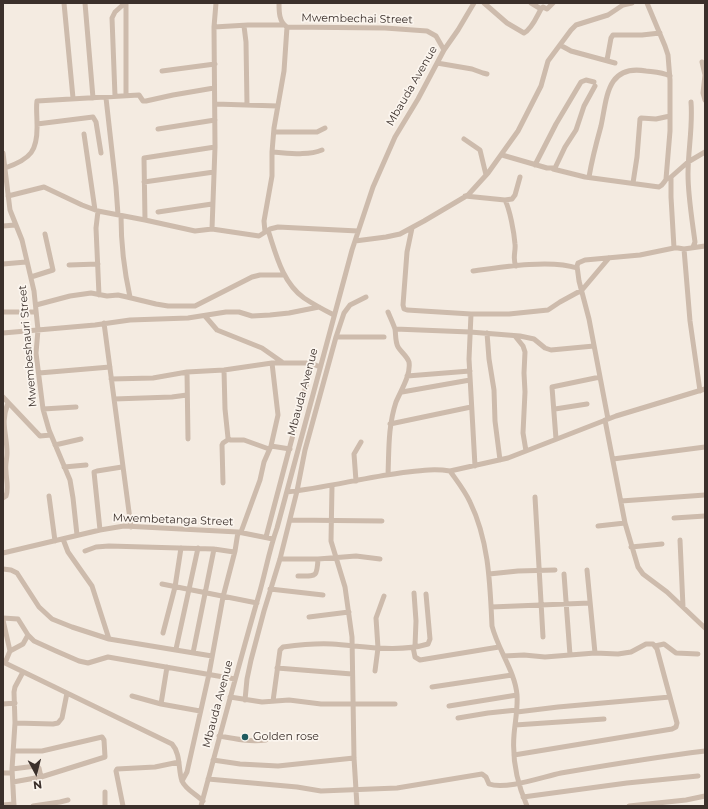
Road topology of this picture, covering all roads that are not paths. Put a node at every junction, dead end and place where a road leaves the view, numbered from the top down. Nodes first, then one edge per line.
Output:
1 (64, 3) edge
2 (86, 3) edge
3 (125, 3) edge
4 (216, 3) edge
5 (279, 3) edge
6 (474, 3) edge
7 (484, 3) edge
8 (530, 3) edge
9 (553, 3) edge
10 (632, 3) edge
11 (647, 3) edge
12 (541, 9) junction
13 (244, 26) junction
14 (285, 26) junction
15 (214, 27) junction
16 (660, 33) junction
17 (560, 45) junction
18 (444, 50) junction
19 (606, 60) junction
20 (702, 62) dead end
21 (437, 63) junction
22 (615, 63) dead end
23 (215, 64) junction
24 (162, 71) dead end
25 (487, 74) dead end
26 (670, 76) junction
27 (214, 88) junction
28 (126, 94) junction
29 (115, 96) junction
30 (73, 98) junction
31 (93, 98) junction
32 (106, 98) junction
33 (705, 100) edge
34 (691, 102) dead end
35 (215, 104) junction
36 (247, 105) junction
37 (278, 106) junction
38 (670, 116) junction
39 (215, 120) junction
40 (37, 124) junction
41 (325, 128) dead end
42 (158, 130) dead end
43 (274, 132) junction
44 (84, 134) dead end
45 (464, 139) dead end
46 (215, 147) junction
47 (322, 150) dead end
48 (272, 152) junction
49 (3, 153) edge
50 (101, 153) dead end
51 (705, 154) edge
52 (502, 155) junction
53 (688, 162) junction
54 (535, 165) junction
55 (4, 166) edge
56 (552, 169) junction
57 (214, 172) junction
58 (486, 175) junction
59 (520, 177) dead end
60 (589, 177) junction
61 (671, 177) junction
62 (666, 179) junction
63 (144, 182) junction
64 (633, 183) junction
65 (8, 196) junction
66 (465, 196) junction
67 (505, 200) junction
68 (212, 204) junction
69 (96, 210) junction
70 (158, 212) dead end
71 (120, 215) junction
72 (145, 220) junction
73 (15, 225) junction
74 (3, 226) edge
75 (412, 228) junction
76 (212, 229) junction
77 (267, 231) junction
78 (358, 231) junction
79 (45, 234) dead end
80 (355, 241) junction
81 (705, 246) edge
82 (694, 247) junction
83 (674, 248) junction
84 (684, 249) junction
85 (609, 258) junction
86 (26, 262) junction
87 (3, 264) edge
88 (98, 264) junction
89 (69, 265) dead end
90 (516, 266) junction
91 (577, 268) junction
92 (473, 270) dead end
93 (284, 275) junction
94 (31, 276) junction
95 (582, 290) junction
96 (99, 295) junction
97 (130, 297) junction
98 (366, 297) dead end
99 (36, 305) junction
100 (319, 306) junction
101 (3, 312) edge
102 (36, 312) junction
103 (388, 312) dead end
104 (471, 314) junction
105 (205, 316) junction
106 (334, 316) junction
107 (104, 323) junction
108 (38, 330) junction
109 (395, 330) junction
110 (470, 332) junction
111 (3, 333) edge
112 (488, 334) junction
113 (515, 336) junction
114 (336, 337) junction
115 (384, 337) dead end
116 (594, 346) junction
117 (282, 362) junction
118 (272, 363) junction
119 (314, 364) junction
120 (110, 367) junction
121 (320, 367) junction
122 (224, 370) junction
123 (470, 371) junction
124 (187, 372) junction
125 (39, 373) junction
126 (407, 376) junction
127 (600, 377) junction
128 (111, 379) junction
129 (470, 380) junction
130 (702, 390) edge
131 (402, 392) junction
132 (188, 396) junction
133 (3, 397) edge
134 (114, 399) junction
135 (8, 403) junction
136 (587, 404) dead end
137 (76, 407) dead end
138 (471, 407) junction
139 (43, 409) junction
140 (555, 409) junction
141 (607, 420) junction
142 (390, 424) junction
143 (595, 424) junction
144 (607, 429) junction
145 (51, 435) junction
146 (81, 439) dead end
147 (188, 439) dead end
148 (229, 439) junction
149 (556, 439) junction
150 (361, 442) dead end
151 (55, 445) junction
152 (705, 447) edge
153 (270, 448) junction
154 (290, 449) junction
155 (526, 451) junction
156 (613, 459) junction
157 (500, 460) junction
158 (86, 465) dead end
159 (474, 466) junction
160 (64, 467) junction
161 (122, 467) junction
162 (450, 471) junction
163 (388, 475) junction
164 (356, 481) junction
165 (223, 483) dead end
166 (332, 486) junction
167 (297, 491) junction
168 (287, 492) junction
169 (705, 495) edge
170 (49, 496) dead end
171 (535, 497) dead end
172 (3, 498) edge
173 (621, 501) junction
174 (705, 516) edge
175 (674, 518) dead end
176 (290, 520) junction
177 (382, 521) dead end
178 (331, 522) junction
179 (625, 523) junction
180 (598, 526) dead end
181 (131, 527) junction
182 (100, 530) junction
183 (239, 532) junction
184 (77, 535) junction
185 (266, 537) junction
186 (63, 539) junction
187 (273, 539) junction
188 (680, 540) dead end
189 (55, 541) junction
190 (662, 544) dead end
191 (631, 547) junction
192 (181, 548) junction
193 (198, 548) junction
194 (214, 549) junction
195 (85, 551) dead end
196 (234, 552) junction
197 (3, 553) edge
198 (335, 557) junction
199 (280, 559) junction
200 (318, 559) junction
201 (380, 559) dead end
202 (3, 569) edge
203 (555, 570) dead end
204 (587, 570) dead end
205 (539, 571) junction
206 (489, 574) junction
207 (564, 574) dead end
208 (298, 576) dead end
209 (162, 584) dead end
210 (175, 587) junction
211 (270, 589) junction
212 (188, 590) junction
213 (205, 593) junction
214 (414, 593) dead end
215 (426, 594) dead end
216 (323, 595) dead end
217 (384, 596) dead end
218 (223, 597) junction
219 (256, 603) junction
220 (590, 603) junction
221 (540, 604) junction
222 (566, 605) junction
223 (491, 607) junction
224 (683, 607) junction
225 (349, 612) junction
226 (309, 617) dead end
227 (3, 619) edge
228 (705, 628) edge
229 (163, 633) dead end
230 (28, 635) junction
231 (543, 637) dead end
232 (109, 639) junction
233 (352, 646) junction
234 (499, 646) junction
235 (655, 646) junction
236 (414, 647) junction
237 (378, 648) junction
238 (176, 649) junction
239 (10, 651) junction
240 (193, 653) junction
241 (595, 653) junction
242 (698, 654) dead end
243 (570, 655) junction
244 (212, 656) junction
245 (504, 656) junction
246 (4, 662) edge
247 (168, 667) junction
248 (277, 668) junction
249 (375, 671) dead end
250 (22, 672) junction
251 (208, 674) junction
252 (352, 674) junction
253 (512, 676) junction
254 (235, 678) junction
255 (432, 687) dead end
256 (68, 693) junction
257 (517, 695) junction
258 (132, 696) dead end
259 (230, 697) junction
260 (670, 697) junction
261 (245, 700) junction
262 (273, 701) junction
263 (15, 703) junction
264 (3, 704) edge
265 (161, 704) junction
266 (353, 704) junction
267 (395, 704) dead end
268 (449, 706) dead end
269 (200, 711) junction
270 (517, 711) junction
271 (458, 718) dead end
272 (604, 719) dead end
273 (15, 723) junction
274 (515, 725) junction
275 (219, 736) junction
276 (266, 740) dead end
277 (13, 751) junction
278 (705, 751) edge
279 (514, 755) junction
280 (354, 758) junction
281 (213, 760) junction
282 (179, 762) junction
283 (12, 771) junction
284 (3, 773) edge
285 (698, 776) dead end
286 (41, 777) junction
287 (208, 779) junction
288 (182, 781) junction
289 (12, 782) junction
290 (518, 783) junction
291 (356, 790) junction
292 (105, 792) dead end
293 (705, 796) edge
294 (523, 797) junction
295 (68, 800) dead end
296 (202, 804) edge
297 (3, 805) edge
298 (14, 805) edge
299 (33, 806) edge
300 (105, 806) edge
301 (123, 806) edge
302 (357, 806) edge
303 (527, 806) edge
304 (629, 806) edge

1 - 30 street
2 - 31 street
3 - 28 street
3 - 29 street
4 - 15 street
5 - 14 street
6 - 18 street, Mbauda Avenue
7 - 12 street
8 - 12 street
9 - 12 street
10 - 17 street
11 - 16 street
13 - 14 street, Mwembechai Street
13 - 15 street, Mwembechai Street
13 - 36 street
14 - 18 street, Mwembechai Street
14 - 37 street
15 - 23 street
16 - 19 street
16 - 26 street
17 - 19 street
17 - 52 street
18 - 21 street, Mbauda Avenue
19 - 22 street
20 - 33 street
21 - 25 street
21 - 78 street, Mbauda Avenue
23 - 24 street
23 - 27 street
26 - 38 street
26 - 60 street
27 - 28 street
27 - 35 street
28 - 29 street
29 - 32 street
30 - 31 street
30 - 40 street
31 - 32 street
32 - 71 street
34 - 53 street
35 - 36 street
35 - 39 street
36 - 37 street
37 - 43 street
38 - 62 street
38 - 64 street
39 - 42 street
39 - 46 street
40 - 50 street
40 - 55 street
41 - 43 street
43 - 48 street
44 - 69 street
45 - 58 street
46 - 57 street
46 - 63 street
47 - 48 street
48 - 77 street
49 - 55 street, Mwembeshauri Street
51 - 53 street
52 - 54 street
52 - 58 street
53 - 61 street
53 - 82 street
54 - 56 street
54 - 56 street
55 - 65 street, Mwembeshauri Street
56 - 60 street
57 - 63 street
57 - 68 street
58 - 66 street
59 - 67 street
60 - 64 street
61 - 62 street
61 - 83 street
62 - 64 street
63 - 72 street
65 - 69 street
65 - 73 street, Mwembeshauri Street
66 - 67 street
66 - 75 street
67 - 90 street
68 - 70 street
68 - 76 street
69 - 71 street
69 - 88 street
71 - 72 street
71 - 97 street
72 - 76 street
73 - 74 street
73 - 86 street, Mwembeshauri Street
75 - 80 street
75 - 104 street
76 - 77 street
77 - 78 street
77 - 93 street
78 - 80 street, Mbauda Avenue
79 - 94 street
80 - 106 street, Mbauda Avenue
81 - 82 street
82 - 84 street
83 - 84 street
83 - 85 street
84 - 130 street
85 - 91 street
85 - 95 street
86 - 87 street
86 - 94 street, Mwembeshauri Street
88 - 89 street
88 - 96 street
90 - 91 street
90 - 92 street
91 - 95 street
93 - 97 street
93 - 100 street
94 - 99 street, Mwembeshauri Street
95 - 104 street
95 - 116 street
96 - 97 street
96 - 99 street
98 - 114 street
99 - 102 street, Mwembeshauri Street
100 - 105 street
100 - 106 street
101 - 102 street
102 - 108 street, Mwembeshauri Street
103 - 109 street
104 - 110 street
105 - 107 street
105 - 117 street
106 - 121 street, Mbauda Avenue
107 - 108 street
107 - 120 street
108 - 111 street
108 - 125 street, Mwembeshauri Street
109 - 110 street
109 - 126 street
110 - 112 street
110 - 123 street
112 - 113 street
112 - 157 street
113 - 116 street
113 - 155 street
114 - 115 street
114 - 167 street
116 - 127 street
117 - 118 street
117 - 119 street
118 - 122 street
118 - 153 street
119 - 121 street
119 - 154 street
120 - 125 street
120 - 128 street
121 - 168 street, Mbauda Avenue
122 - 124 street
122 - 148 street
123 - 126 street
123 - 129 street
124 - 128 street
124 - 132 street
125 - 139 street, Mwembeshauri Street
126 - 131 street
127 - 140 street
127 - 141 street
128 - 134 street
129 - 131 street
129 - 138 street
130 - 141 street
131 - 142 street
132 - 134 street
132 - 147 street
133 - 135 street
134 - 161 street
135 - 145 street
135 - 172 street
136 - 140 street
137 - 139 street
138 - 142 street
138 - 159 street
139 - 145 street, Mwembeshauri Street
140 - 149 street
141 - 143 street
141 - 144 street
142 - 163 street
143 - 144 street
143 - 149 street
144 - 156 street
145 - 151 street, Mwembeshauri Street
146 - 151 street
148 - 153 street
148 - 165 street
149 - 155 street
150 - 164 street
151 - 160 street, Mwembeshauri Street
152 - 156 street
153 - 154 street
153 - 183 street
154 - 185 street
155 - 157 street
156 - 173 street
157 - 159 street
158 - 160 street
159 - 162 street
160 - 184 street, Mwembeshauri Street
161 - 181 street
161 - 182 street
162 - 163 street
162 - 206 street
163 - 164 street
164 - 166 street
166 - 167 street
166 - 178 street
167 - 168 street
167 - 176 street
168 - 187 street, Mbauda Avenue
169 - 173 street
170 - 189 street
171 - 205 street
173 - 179 street
174 - 175 street
176 - 178 street
176 - 199 street
177 - 178 street
178 - 198 street
179 - 180 street
179 - 191 street
181 - 182 street, Mwembetanga Street
181 - 183 street, Mwembetanga Street
182 - 184 street, Mwembetanga Street
183 - 185 street, Mwembetanga Street
183 - 196 street
184 - 186 street, Mwembetanga Street
185 - 187 street, Mwembetanga Street
186 - 189 street, Mwembetanga Street
186 - 232 street
187 - 219 street, Mbauda Avenue
188 - 224 street
189 - 197 street, Mwembetanga Street
190 - 191 street
191 - 224 street
192 - 193 street
192 - 195 street
192 - 210 street
193 - 194 street
193 - 212 street
194 - 196 street
194 - 213 street
196 - 218 street
198 - 200 street
198 - 201 street
198 - 225 street
199 - 200 street
199 - 211 street
200 - 208 street
202 - 232 street
203 - 205 street
204 - 220 street
205 - 206 street
205 - 221 street
206 - 223 street
207 - 222 street
209 - 210 street
210 - 212 street
210 - 229 street
211 - 216 street
211 - 261 street
212 - 213 street
212 - 238 street
213 - 218 street
213 - 240 street
214 - 236 street
215 - 236 street
217 - 237 street
218 - 219 street
218 - 244 street
219 - 254 street, Mbauda Avenue
220 - 222 street
220 - 241 street
221 - 222 street
221 - 223 street
221 - 231 street
222 - 243 street
223 - 234 street
224 - 228 street
225 - 226 street
225 - 233 street
227 - 230 street
227 - 239 street
230 - 239 street
230 - 247 street
232 - 238 street
233 - 237 street
233 - 248 street
233 - 252 street
234 - 236 street
234 - 245 street
235 - 241 street
235 - 242 street
235 - 260 street
236 - 237 street
237 - 249 street
238 - 240 street
239 - 246 street
240 - 244 street
241 - 243 street
243 - 245 street
244 - 251 street
245 - 253 street
246 - 250 street
247 - 251 street
247 - 265 street
248 - 252 street
248 - 262 street
250 - 256 street
250 - 263 street
251 - 254 street
251 - 269 street
252 - 266 street
253 - 255 street
253 - 257 street
254 - 259 street, Mbauda Avenue
256 - 273 street
256 - 282 street
257 - 268 street
257 - 270 street
258 - 265 street
259 - 261 street
259 - 275 street, Mbauda Avenue
260 - 270 street
260 - 279 street
261 - 262 street
262 - 266 street
263 - 264 street
263 - 273 street
265 - 269 street
266 - 267 street
266 - 280 street
269 - 288 street
270 - 271 street
270 - 274 street
272 - 274 street
273 - 277 street
274 - 279 street
275 - 276 street
275 - 281 street, Mbauda Avenue
277 - 283 street
277 - 286 street
278 - 290 street
279 - 290 street
280 - 281 street
280 - 291 street
281 - 287 street, Mbauda Avenue
282 - 288 street
282 - 301 street
283 - 284 street
283 - 286 street
283 - 289 street
285 - 294 street
286 - 289 street
287 - 291 street
287 - 296 street, Mbauda Avenue
288 - 296 street
289 - 298 street
290 - 291 street
290 - 294 street
291 - 302 street
292 - 300 street
293 - 304 street
294 - 303 street
295 - 299 street
297 - 298 street

